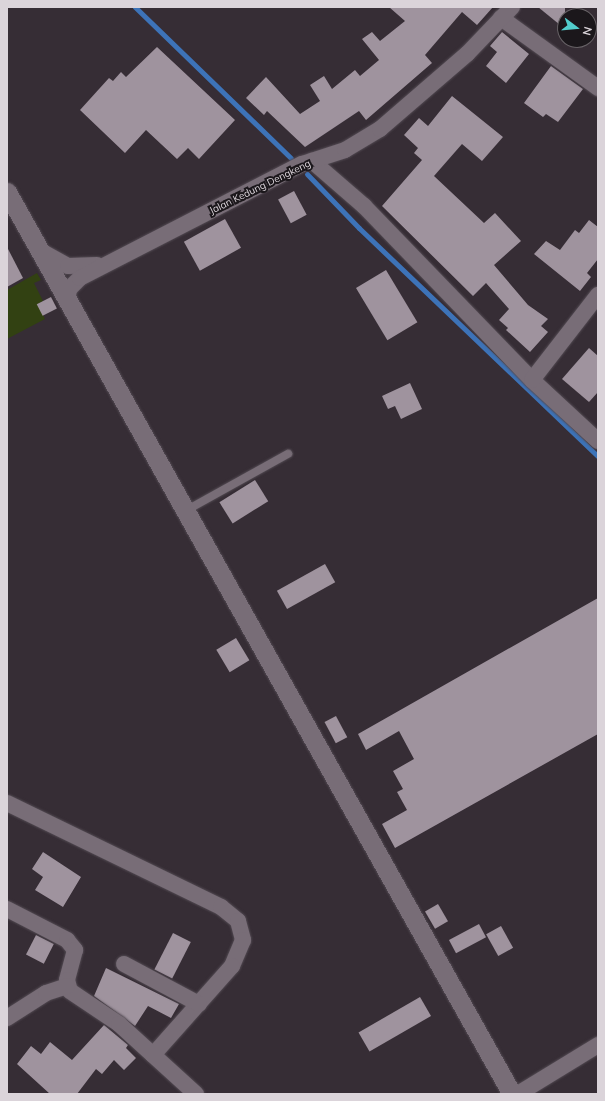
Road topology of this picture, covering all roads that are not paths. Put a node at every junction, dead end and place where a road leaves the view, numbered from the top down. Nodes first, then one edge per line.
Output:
1 (506, 13) edge
2 (598, 88) edge
3 (312, 161) junction
4 (7, 192) edge
5 (39, 250) junction
6 (108, 263) junction
7 (598, 294) edge
8 (67, 302) junction
9 (532, 380) junction
10 (598, 441) edge
11 (288, 454) dead end
12 (185, 511) junction
13 (7, 803) edge
14 (7, 909) edge
15 (124, 964) dead end
16 (67, 986) junction
17 (199, 1004) junction
18 (7, 1018) edge
19 (598, 1045) edge
20 (153, 1055) junction
21 (196, 1094) edge
22 (512, 1094) edge
23 (518, 1094) edge

1 - 2 street
1 - 3 street, Jalan Kedung Dengkeng
3 - 6 street, Jalan Kedung Dengkeng
3 - 9 street
4 - 5 street
5 - 6 street
5 - 8 street
6 - 8 street
7 - 9 street
8 - 12 street
9 - 10 street
11 - 12 lane
12 - 22 street
13 - 17 street
14 - 16 street
15 - 17 street
16 - 18 street
16 - 20 street
17 - 20 street
19 - 23 street
20 - 21 street

